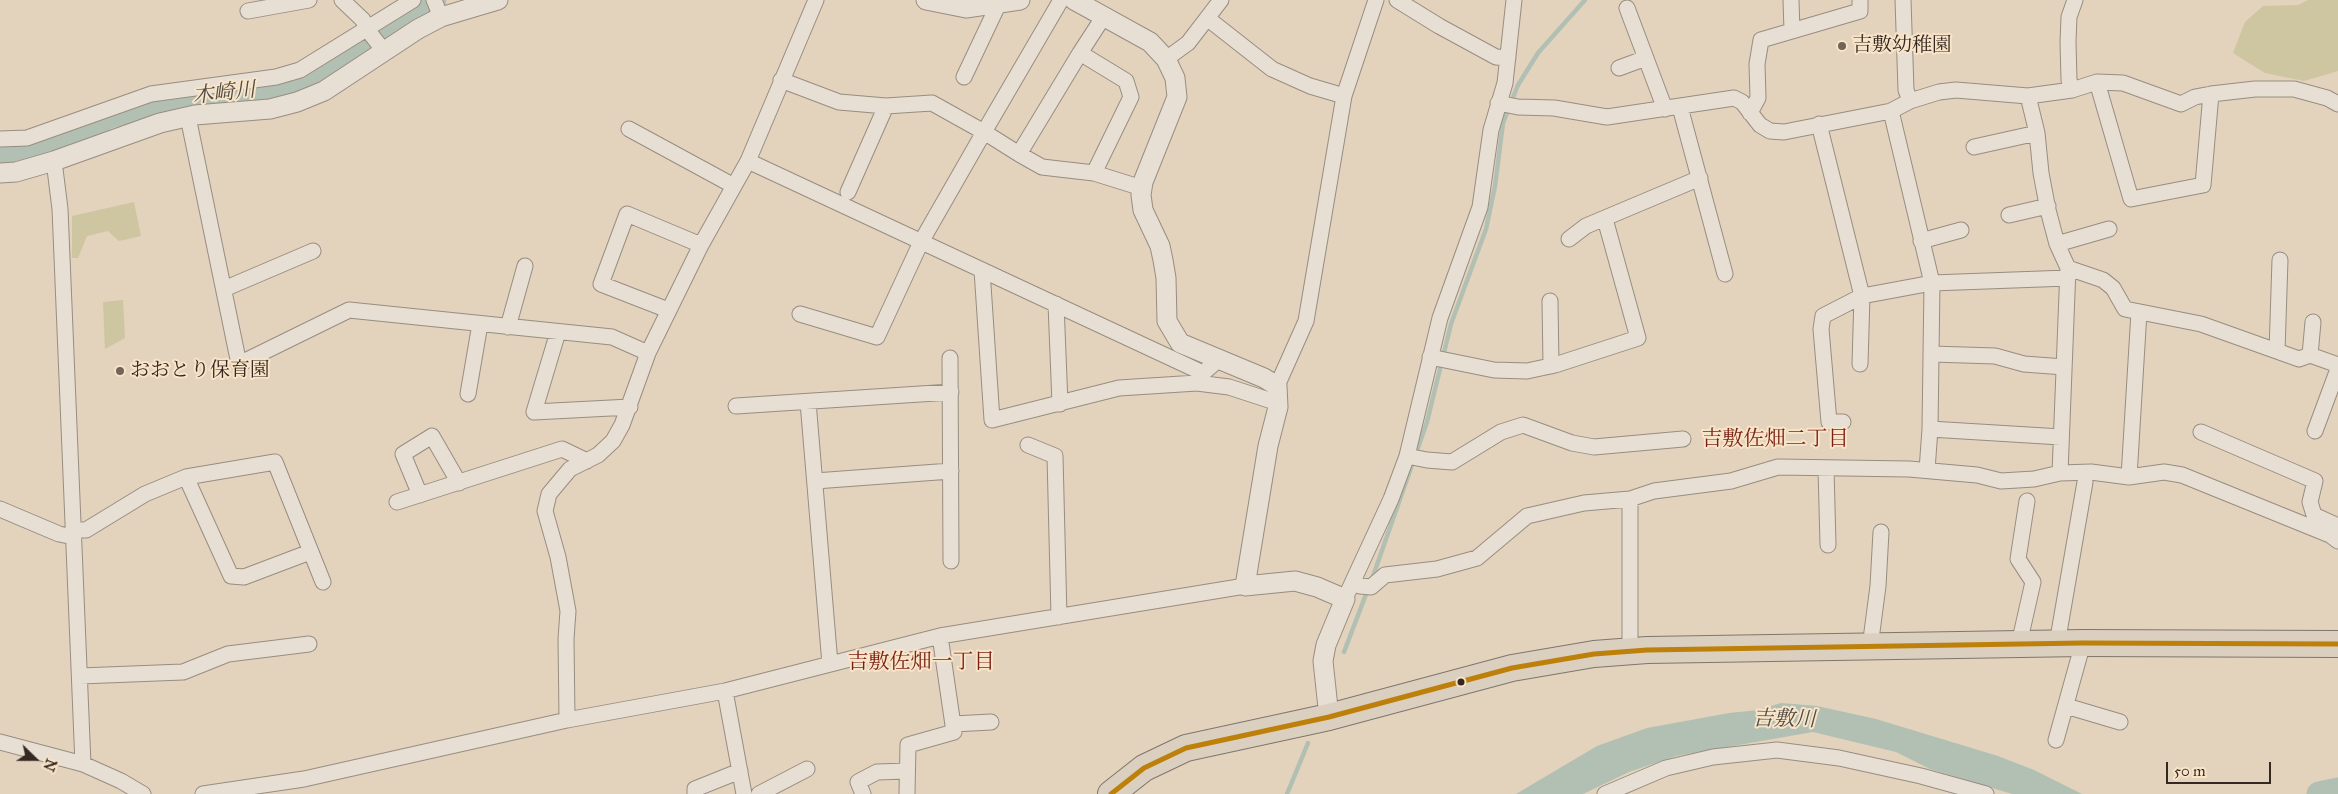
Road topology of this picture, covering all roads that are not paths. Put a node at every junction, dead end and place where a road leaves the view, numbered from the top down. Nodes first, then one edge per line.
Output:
1 (309, 0) edge
2 (342, 0) edge
3 (413, 0) edge
4 (498, 0) edge
5 (816, 0) edge
6 (926, 0) edge
7 (1020, 0) edge
8 (1061, 0) edge
9 (1074, 0) edge
10 (1220, 0) edge
11 (1376, 0) edge
12 (1397, 0) edge
13 (1514, 0) edge
14 (1791, 0) edge
15 (1860, 0) edge
16 (1903, 0) edge
17 (2075, 0) edge
18 (998, 5) junction
19 (1627, 8) dead end
20 (438, 9) edge
21 (248, 11) dead end
22 (1104, 16) junction
23 (1207, 18) junction
24 (366, 28) junction
25 (1792, 31) junction
26 (384, 51) junction
27 (1080, 53) junction
28 (1508, 58) junction
29 (1646, 58) junction
30 (1166, 59) junction
31 (1619, 68) dead end
32 (964, 77) dead end
33 (781, 80) junction
34 (2097, 82) junction
35 (2072, 90) junction
36 (2211, 94) junction
37 (1344, 96) junction
38 (2028, 96) junction
39 (1910, 101) junction
40 (1498, 103) junction
41 (2338, 104) edge
42 (886, 106) junction
43 (1673, 108) junction
44 (1890, 111) junction
45 (1750, 113) junction
46 (188, 117) junction
47 (1819, 124) junction
48 (629, 129) dead end
49 (984, 132) junction
50 (2037, 133) junction
51 (0, 139) edge
52 (1974, 147) dead end
53 (1020, 154) junction
54 (54, 161) junction
55 (748, 161) junction
56 (0, 173) edge
57 (1094, 173) junction
58 (1700, 178) junction
59 (734, 186) junction
60 (1142, 188) junction
61 (848, 192) dead end
62 (2048, 206) junction
63 (2009, 215) dead end
64 (1605, 219) junction
65 (2109, 229) dead end
66 (1961, 230) dead end
67 (1569, 239) dead end
68 (1921, 240) junction
69 (921, 242) junction
70 (2057, 244) junction
71 (701, 245) junction
72 (313, 251) dead end
73 (2280, 260) dead end
74 (525, 266) dead end
75 (982, 270) junction
76 (2068, 273) junction
77 (1725, 274) dead end
78 (1932, 283) junction
79 (224, 289) junction
80 (1862, 296) junction
81 (1550, 301) dead end
82 (1056, 304) junction
83 (668, 310) junction
84 (2139, 312) junction
85 (800, 314) dead end
86 (2313, 322) dead end
87 (480, 324) junction
88 (508, 327) junction
89 (558, 332) junction
90 (2277, 350) junction
91 (648, 353) junction
92 (1932, 354) junction
93 (2310, 355) junction
94 (1430, 357) junction
95 (950, 358) dead end
96 (1860, 364) dead end
97 (1551, 366) junction
98 (2064, 367) junction
99 (2338, 367) edge
100 (1206, 372) junction
101 (950, 392) junction
102 (468, 394) dead end
103 (1277, 395) junction
104 (808, 402) junction
105 (1060, 404) junction
106 (736, 406) dead end
107 (630, 407) junction
108 (1844, 422) dead end
109 (1930, 428) junction
110 (2315, 431) dead end
111 (2201, 432) dead end
112 (2061, 437) junction
113 (1683, 439) dead end
114 (1028, 445) dead end
115 (1407, 456) junction
116 (587, 461) junction
117 (1826, 468) junction
118 (951, 470) junction
119 (1927, 470) junction
120 (2060, 473) junction
121 (2129, 477) junction
122 (186, 478) junction
123 (815, 481) junction
124 (2085, 482) dead end
125 (459, 483) junction
126 (420, 495) junction
127 (1630, 499) junction
128 (2027, 501) dead end
129 (397, 502) dead end
130 (0, 509) edge
131 (2338, 526) edge
132 (1881, 532) dead end
133 (74, 533) junction
134 (2338, 541) edge
135 (1828, 545) dead end
136 (310, 552) junction
137 (951, 561) dead end
138 (323, 582) dead end
139 (1245, 586) junction
140 (1348, 591) junction
141 (1059, 617) junction
142 (940, 636) junction
143 (2083, 643) junction
144 (309, 644) dead end
145 (2018, 644) junction
146 (2056, 644) junction
147 (2338, 644) edge
148 (1870, 647) junction
149 (1630, 651) junction
150 (830, 664) junction
151 (80, 676) junction
152 (725, 690) junction
153 (2066, 706) junction
154 (1329, 717) junction
155 (568, 720) junction
156 (991, 722) dead end
157 (2120, 722) dead end
158 (953, 724) junction
159 (2056, 740) dead end
160 (0, 742) edge
161 (83, 764) junction
162 (807, 769) dead end
163 (740, 771) junction
164 (908, 771) junction
165 (143, 794) edge
166 (203, 794) edge
167 (695, 794) edge
168 (744, 794) edge
169 (759, 794) edge
170 (863, 794) edge
171 (907, 794) edge
172 (1112, 794) edge
173 (1605, 794) edge
174 (1986, 794) edge

1 - 21 street
2 - 24 street
3 - 24 street
4 - 20 street
5 - 33 street
6 - 18 street
7 - 18 street
8 - 49 street
9 - 22 street
10 - 23 street
11 - 37 street
12 - 28 street
13 - 28 street
14 - 25 street
15 - 25 street
16 - 39 street
17 - 35 street
18 - 32 street
19 - 29 street
20 - 26 street
22 - 27 street
22 - 30 street
23 - 30 street
23 - 37 street
24 - 26 street
24 - 51 street
25 - 45 street
26 - 46 street
27 - 53 street
27 - 57 street
28 - 40 street
29 - 31 street
29 - 43 street
30 - 60 street
33 - 42 street
33 - 55 street
34 - 35 street
34 - 36 street
34 - 36 street
35 - 38 street
36 - 41 street
37 - 103 street
38 - 39 street
38 - 50 street
39 - 44 street
40 - 43 street
40 - 94 street
42 - 49 street
42 - 61 street
43 - 45 street
43 - 58 street
44 - 47 street
44 - 68 street
45 - 47 street
46 - 54 street
46 - 79 street
47 - 80 street
48 - 59 street
49 - 53 street
49 - 69 street
50 - 52 street
50 - 62 street
53 - 57 street
54 - 56 street
54 - 133 street
55 - 59 street
55 - 69 street
57 - 60 street
58 - 64 street
58 - 77 street
59 - 71 street
60 - 100 street
62 - 63 street
62 - 70 street
64 - 67 street
64 - 97 street
65 - 70 street
66 - 68 street
68 - 78 street
69 - 75 street
69 - 85 street
70 - 76 street
71 - 83 street
71 - 83 street
72 - 79 street
73 - 90 street
74 - 88 street
75 - 82 street
75 - 105 street
76 - 78 street
76 - 84 street
76 - 98 street
78 - 80 street
78 - 92 street
79 - 87 street
80 - 96 street
80 - 108 street
81 - 97 street
82 - 100 street
82 - 105 street
83 - 91 street
84 - 90 street
84 - 121 street
86 - 93 street
87 - 88 street
87 - 102 street
88 - 89 street
89 - 91 street
89 - 107 street
90 - 93 street
91 - 107 street
92 - 98 street
92 - 109 street
93 - 99 street
94 - 97 street
94 - 115 street
95 - 101 street
98 - 112 street
99 - 110 street
100 - 103 street
100 - 103 street
100 - 105 street
101 - 104 street
101 - 118 street
103 - 139 street
104 - 106 street
104 - 123 street
107 - 116 street
109 - 112 street
109 - 119 street
111 - 131 street
112 - 120 street
113 - 115 street
114 - 141 street
115 - 140 street
116 - 125 street
116 - 155 street
117 - 119 street
117 - 127 street
117 - 135 street
118 - 123 street
118 - 137 street
119 - 120 street
120 - 121 street
121 - 134 street
122 - 133 street
122 - 136 street
122 - 136 street
123 - 150 street
124 - 146 street
125 - 126 street
125 - 126 street
126 - 129 street
127 - 140 street
127 - 149 street
128 - 145 street
130 - 133 street
132 - 148 street
133 - 151 street
136 - 138 street
139 - 140 street
139 - 141 street
140 - 154 street
141 - 142 street
142 - 150 street
142 - 158 street
143 - 146 highway
143 - 147 highway
143 - 153 street
144 - 151 street
145 - 146 highway
145 - 148 highway
148 - 149 highway
149 - 154 highway
150 - 152 street
151 - 161 street
152 - 155 street
152 - 163 street
153 - 157 street
153 - 159 street
154 - 172 highway
155 - 166 street
156 - 158 street
158 - 164 street
160 - 161 street
161 - 165 street
162 - 169 street
163 - 167 street
163 - 168 street
164 - 170 street
164 - 171 street
173 - 174 street

